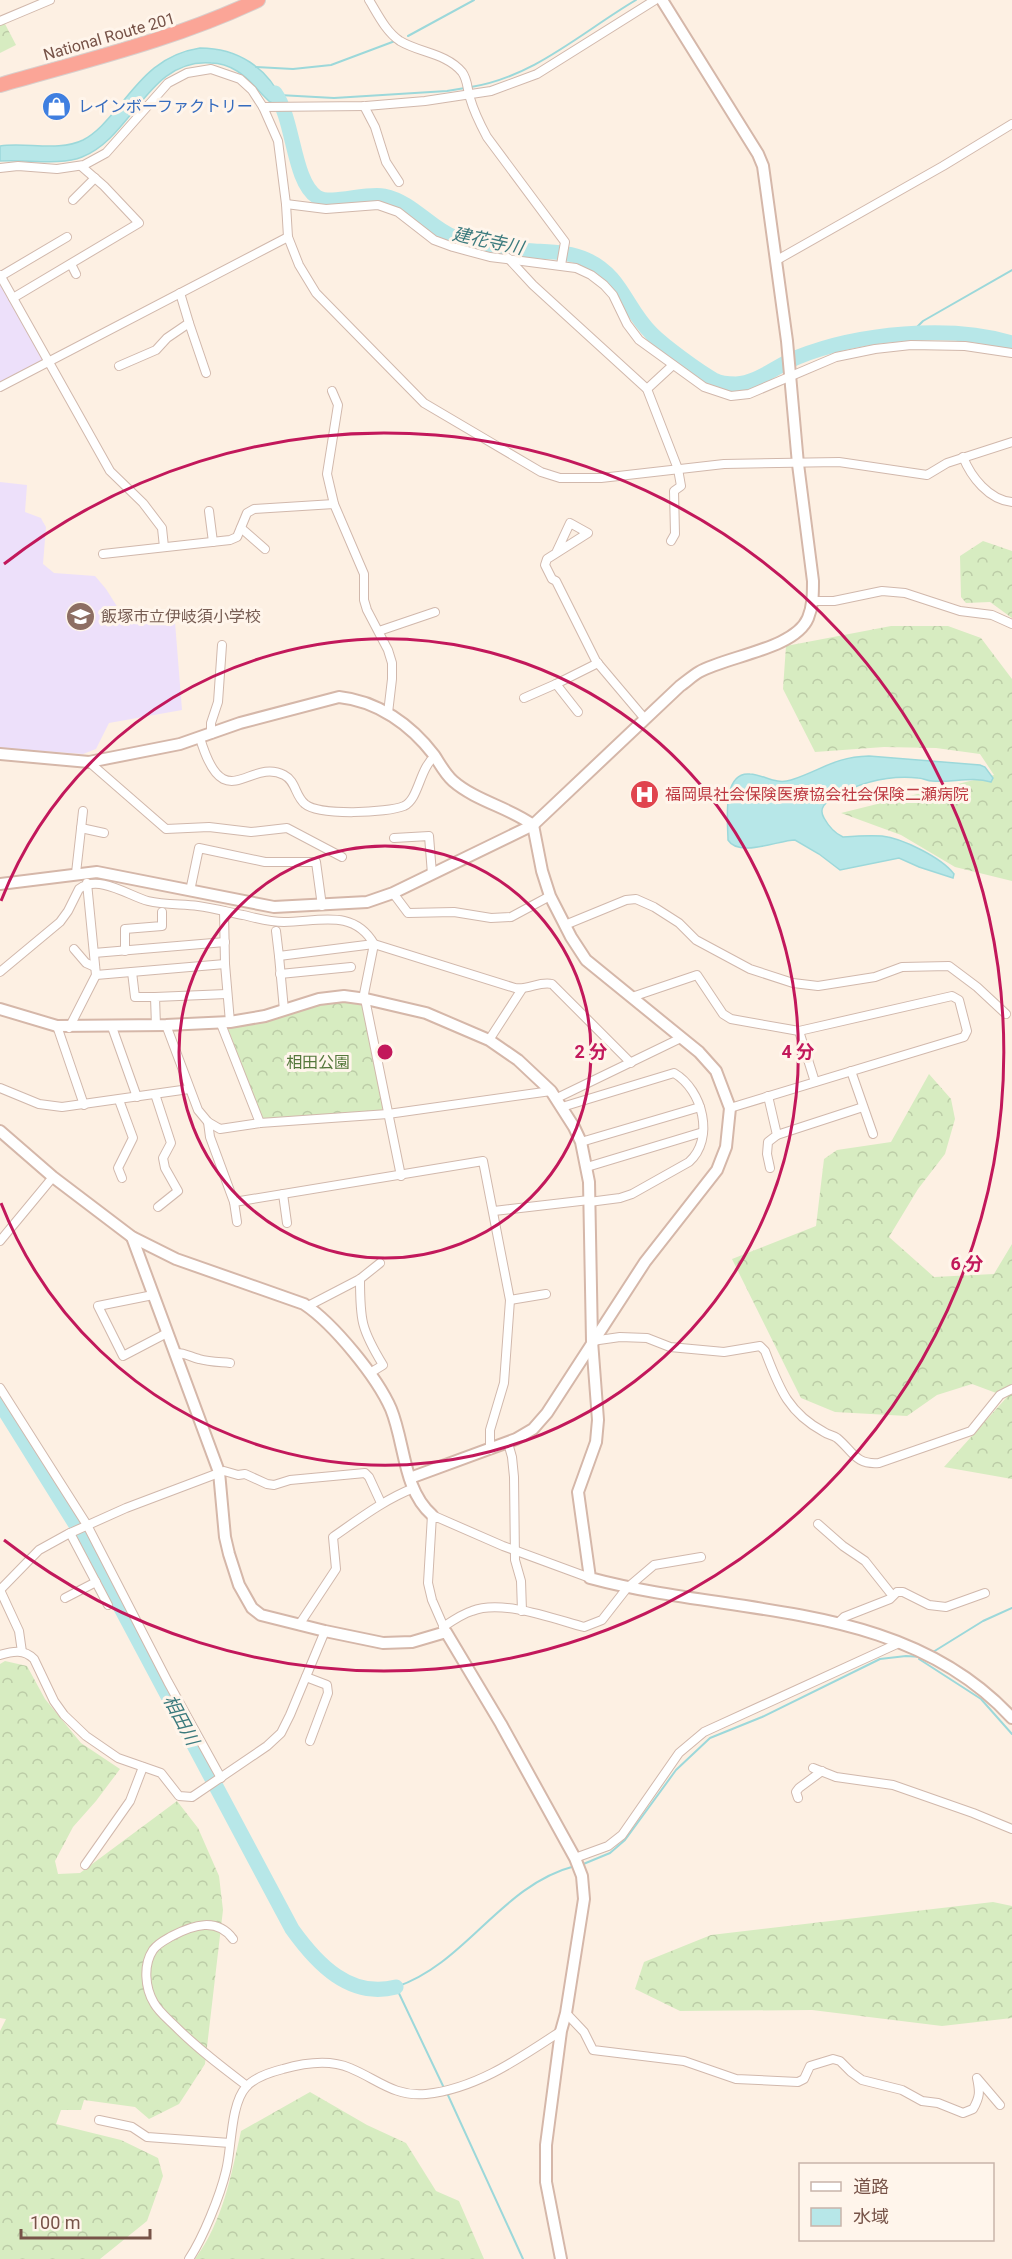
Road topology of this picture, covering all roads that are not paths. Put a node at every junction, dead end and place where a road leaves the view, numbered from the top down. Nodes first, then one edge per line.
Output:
1 (50, 0) edge
2 (258, 0) edge
3 (369, 0) edge
4 (655, 0) edge
5 (662, 0) edge
6 (0, 21) edge
7 (0, 85) edge
8 (469, 95) junction
9 (364, 106) junction
10 (265, 107) junction
11 (1012, 124) edge
12 (81, 166) junction
13 (0, 168) edge
14 (95, 178) junction
15 (399, 182) dead end
16 (85, 202) dead end
17 (286, 204) junction
18 (67, 237) dead end
19 (288, 237) junction
20 (508, 258) junction
21 (777, 260) junction
22 (70, 264) junction
23 (561, 265) junction
24 (76, 274) dead end
25 (0, 276) edge
26 (180, 293) junction
27 (13, 298) junction
28 (189, 323) junction
29 (1012, 353) edge
30 (48, 362) junction
31 (673, 365) junction
32 (119, 366) dead end
33 (206, 373) dead end
34 (790, 375) junction
35 (0, 387) edge
36 (647, 389) junction
37 (332, 391) dead end
38 (1012, 442) edge
39 (963, 457) junction
40 (798, 464) junction
41 (678, 469) junction
42 (1012, 502) edge
43 (334, 504) junction
44 (209, 511) dead end
45 (241, 528) junction
46 (671, 541) dead end
47 (213, 542) junction
48 (164, 547) junction
49 (265, 549) dead end
50 (556, 553) dead end
51 (103, 554) dead end
52 (813, 601) junction
53 (435, 612) dead end
54 (1012, 624) edge
55 (379, 631) junction
56 (222, 645) dead end
57 (598, 663) junction
58 (556, 684) junction
59 (524, 698) dead end
60 (578, 712) dead end
61 (388, 713) junction
62 (645, 719) junction
63 (211, 734) junction
64 (200, 738) junction
65 (0, 754) edge
66 (435, 756) junction
67 (89, 762) junction
68 (83, 812) dead end
69 (533, 825) junction
70 (81, 828) junction
71 (104, 833) dead end
72 (394, 838) dead end
73 (342, 857) dead end
74 (80, 873) junction
75 (432, 874) junction
76 (0, 884) edge
77 (87, 885) junction
78 (190, 891) junction
79 (393, 892) junction
80 (550, 896) junction
81 (322, 906) junction
82 (224, 911) junction
83 (162, 912) dead end
84 (564, 925) junction
85 (276, 931) dead end
86 (225, 942) junction
87 (374, 944) junction
88 (74, 949) dead end
89 (125, 951) junction
90 (94, 953) junction
91 (279, 956) junction
92 (225, 964) junction
93 (351, 967) dead end
94 (96, 971) junction
95 (0, 972) edge
96 (132, 972) junction
97 (280, 974) junction
98 (522, 989) junction
99 (227, 994) junction
100 (155, 997) junction
101 (632, 997) junction
102 (366, 999) junction
103 (0, 1009) edge
104 (284, 1010) junction
105 (1006, 1014) dead end
106 (226, 1023) junction
107 (161, 1025) junction
108 (57, 1026) junction
109 (112, 1027) junction
110 (69, 1028) junction
111 (799, 1031) junction
112 (681, 1038) junction
113 (489, 1040) junction
114 (631, 1062) junction
115 (851, 1071) junction
116 (815, 1082) junction
117 (0, 1088) edge
118 (189, 1089) junction
119 (155, 1095) junction
120 (768, 1096) junction
121 (137, 1097) junction
122 (557, 1098) junction
123 (119, 1100) junction
124 (84, 1105) junction
125 (700, 1107) junction
126 (863, 1107) junction
127 (730, 1108) junction
128 (388, 1114) junction
129 (208, 1122) junction
130 (260, 1123) junction
131 (0, 1131) edge
132 (702, 1132) junction
133 (873, 1134) dead end
134 (777, 1135) junction
135 (581, 1142) junction
136 (587, 1167) junction
137 (770, 1168) dead end
138 (401, 1176) junction
139 (53, 1177) junction
140 (122, 1178) dead end
141 (283, 1194) junction
142 (589, 1201) junction
143 (234, 1202) junction
144 (158, 1207) dead end
145 (494, 1211) junction
146 (237, 1222) dead end
147 (287, 1223) dead end
148 (132, 1237) junction
149 (0, 1241) edge
150 (380, 1263) dead end
151 (360, 1279) junction
152 (546, 1294) dead end
153 (153, 1295) junction
154 (510, 1300) junction
155 (308, 1306) junction
156 (167, 1333) junction
157 (592, 1341) junction
158 (174, 1353) junction
159 (230, 1363) dead end
160 (370, 1373) junction
161 (0, 1388) edge
162 (1012, 1389) edge
163 (507, 1443) junction
164 (489, 1450) junction
165 (219, 1472) junction
166 (412, 1483) junction
167 (381, 1503) junction
168 (432, 1515) junction
169 (818, 1524) dead end
170 (86, 1526) junction
171 (72, 1532) junction
172 (515, 1550) junction
173 (701, 1557) dead end
174 (590, 1578) junction
175 (96, 1582) junction
176 (627, 1588) junction
177 (0, 1590) edge
178 (985, 1593) dead end
179 (892, 1595) junction
180 (65, 1598) dead end
181 (108, 1605) dead end
182 (522, 1611) junction
183 (838, 1623) junction
184 (299, 1625) junction
185 (444, 1630) junction
186 (325, 1631) junction
187 (901, 1642) junction
188 (22, 1652) junction
189 (0, 1655) edge
190 (306, 1677) junction
191 (1012, 1718) edge
192 (310, 1741) dead end
193 (143, 1767) junction
194 (813, 1768) dead end
195 (822, 1771) junction
196 (220, 1779) junction
197 (798, 1798) dead end
198 (1012, 1829) edge
199 (575, 1858) junction
200 (85, 1865) dead end
201 (233, 1939) dead end
202 (566, 2013) junction
203 (561, 2031) junction
204 (247, 2086) junction
205 (1000, 2105) dead end
206 (99, 2120) dead end
207 (230, 2143) junction
208 (189, 2259) edge
209 (561, 2259) edge

1 - 6 street
2 - 7 highway, National Route 201
3 - 8 street
4 - 8 street
5 - 21 street
8 - 9 street
8 - 23 street
9 - 10 street
9 - 15 street
10 - 12 street
10 - 17 street
11 - 21 street
12 - 13 street
12 - 14 street
14 - 16 street
14 - 22 street
17 - 19 street
17 - 20 street
18 - 25 street
19 - 26 street
19 - 41 street
20 - 23 street
20 - 36 street
21 - 34 street
22 - 24 street
22 - 27 street
23 - 31 street
25 - 27 street
26 - 28 street
26 - 30 street
27 - 30 street
28 - 32 street
28 - 33 street
29 - 34 street
30 - 35 street
30 - 48 street
31 - 34 street
31 - 36 street
34 - 40 street
36 - 41 street
37 - 43 street
38 - 39 street
39 - 40 street
39 - 42 street
40 - 41 street
40 - 52 street
41 - 46 street
43 - 45 street
43 - 55 street
44 - 47 street
45 - 47 street
45 - 49 street
47 - 48 street
48 - 51 street
50 - 57 street
52 - 54 street
52 - 62 street
53 - 55 street
55 - 61 street
56 - 63 street
57 - 58 street
57 - 62 street
58 - 59 street
58 - 60 street
61 - 63 street
61 - 66 street
62 - 69 street
63 - 64 street
64 - 66 street
64 - 67 street
65 - 67 street
66 - 69 street
67 - 73 street
68 - 70 street
69 - 75 street
69 - 80 street
70 - 71 street
70 - 74 street
72 - 75 street
74 - 76 street
74 - 77 street
74 - 78 street
75 - 79 street
77 - 82 street
77 - 90 street
77 - 95 street
78 - 81 street
78 - 81 street
79 - 80 street
79 - 81 street
80 - 84 street
82 - 86 street
82 - 87 street
83 - 89 street
84 - 101 street
84 - 105 street
85 - 91 street
86 - 89 street
86 - 92 street
87 - 91 street
87 - 98 street
87 - 102 street
88 - 94 street
89 - 90 street
90 - 94 street
91 - 97 street
92 - 96 street
92 - 99 street
93 - 97 street
94 - 96 street
94 - 110 street
96 - 100 street
97 - 104 street
98 - 113 street
98 - 114 street
99 - 100 street
99 - 106 street
100 - 107 street
101 - 111 street
101 - 112 street
102 - 104 street
102 - 113 street
102 - 128 street
103 - 108 street
104 - 106 street
106 - 107 street
106 - 130 street
107 - 109 street
107 - 118 street
108 - 110 street
108 - 124 street
109 - 110 street
109 - 121 street
111 - 115 street
111 - 116 street
112 - 114 street
112 - 127 street
113 - 122 street
114 - 122 street
115 - 116 street
115 - 126 street
116 - 120 street
117 - 124 street
118 - 119 street
118 - 129 street
119 - 121 street
119 - 144 street
120 - 127 street
120 - 134 street
121 - 123 street
122 - 125 street
122 - 128 street
122 - 135 street
123 - 124 street
123 - 140 street
125 - 132 street
125 - 135 street
126 - 133 street
126 - 134 street
127 - 157 street
128 - 130 street
128 - 138 street
129 - 130 street
129 - 143 street
131 - 139 street
132 - 136 street
132 - 142 street
134 - 137 street
135 - 136 street
136 - 142 street
138 - 141 street
138 - 145 street
139 - 148 street
139 - 149 street
141 - 143 street
141 - 147 street
142 - 145 street
142 - 157 street
143 - 146 street
145 - 154 street
148 - 153 street
148 - 155 street
150 - 151 street
151 - 155 street
151 - 160 street
152 - 154 street
153 - 156 street
153 - 156 street
154 - 164 street
155 - 160 street
156 - 158 street
157 - 162 street
157 - 163 street
157 - 174 street
158 - 159 street
158 - 165 street
160 - 166 street
161 - 170 street
163 - 164 street
163 - 172 street
164 - 166 street
165 - 167 street
165 - 170 street
165 - 184 street
166 - 167 street
166 - 168 street
167 - 184 street
168 - 172 street
168 - 185 street
169 - 179 street
170 - 171 street
170 - 196 street
171 - 175 street
171 - 177 street
172 - 174 street
172 - 182 street
173 - 176 street
174 - 176 street
175 - 180 street
175 - 181 street
176 - 182 street
176 - 183 street
177 - 188 street
178 - 179 street
179 - 183 street
182 - 185 street
183 - 187 street
184 - 186 street
185 - 186 street
185 - 199 street
186 - 190 street
187 - 191 street
187 - 199 street
188 - 189 street
188 - 193 street
190 - 192 street
190 - 196 street
193 - 196 street
193 - 200 street
194 - 195 street
195 - 197 street
195 - 198 street
199 - 202 street
201 - 204 street
202 - 203 street
202 - 205 street
203 - 204 street
203 - 209 street
204 - 207 street
206 - 207 street
207 - 208 street

